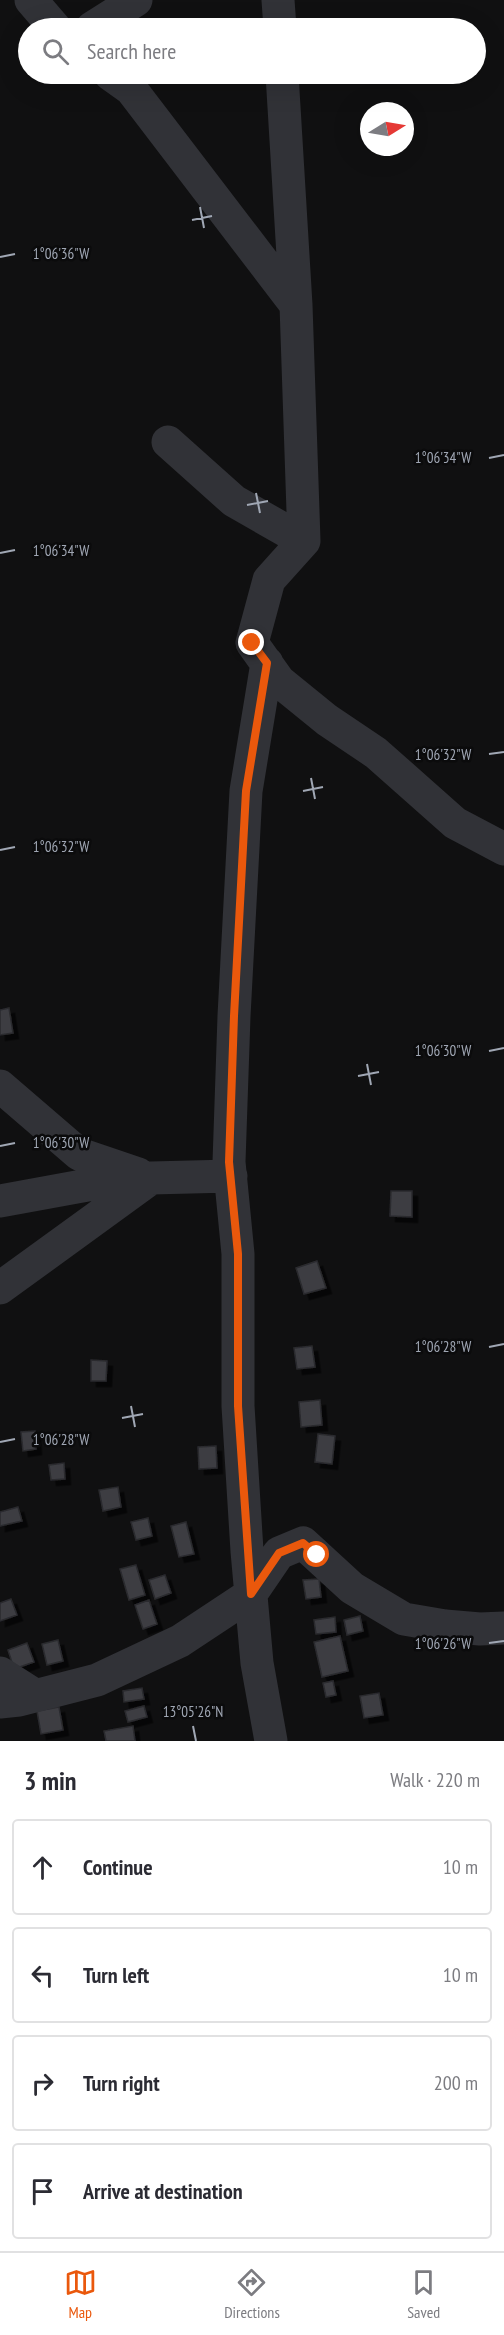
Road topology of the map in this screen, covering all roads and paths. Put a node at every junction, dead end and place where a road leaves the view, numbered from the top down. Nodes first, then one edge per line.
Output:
1 (31, 0) edge
2 (136, 0) edge
3 (278, 0) edge
4 (46, 18) edge
5 (108, 18) edge
6 (279, 18) edge
7 (124, 84) edge
8 (283, 84) edge
9 (296, 304) junction
10 (168, 442) dead end
11 (304, 541) junction
12 (267, 663) junction
13 (504, 849) edge
14 (0, 1086) edge
15 (231, 1176) junction
16 (151, 1178) junction
17 (0, 1201) edge
18 (0, 1288) edge
19 (251, 1594) junction
20 (504, 1628) edge
21 (0, 1673) edge
22 (36, 1696) junction
23 (0, 1702) edge
24 (271, 1741) edge

1 - 4 street
2 - 5 street
3 - 6 street
7 - 9 street
8 - 9 street
9 - 11 street
10 - 11 street
11 - 12 street
12 - 13 street
12 - 15 street
14 - 16 street
15 - 16 street
15 - 19 street
16 - 17 street
16 - 18 street
19 - 20 street
19 - 22 street
19 - 24 street
21 - 22 street
22 - 23 street

